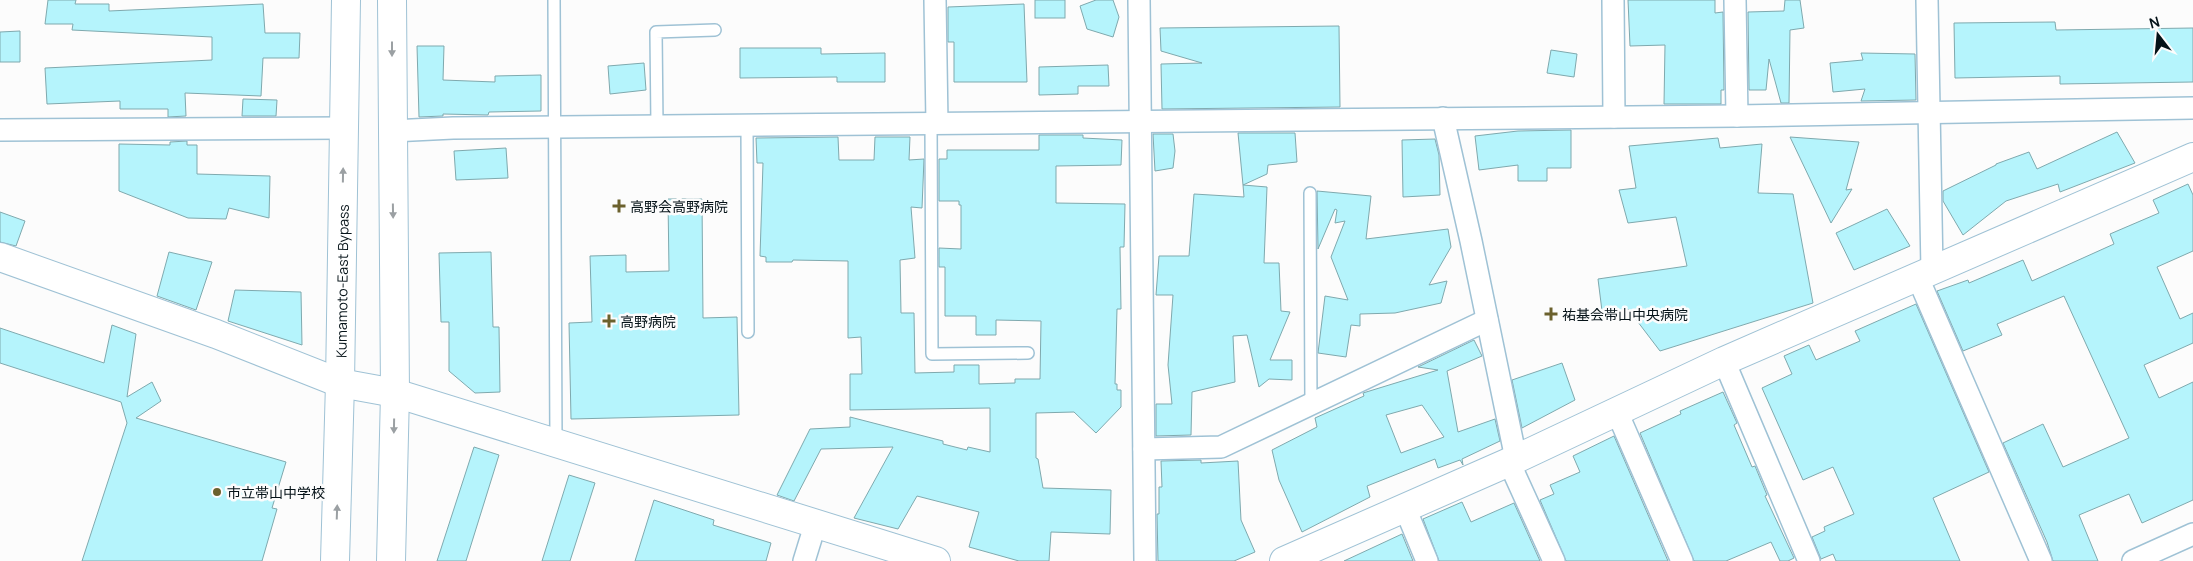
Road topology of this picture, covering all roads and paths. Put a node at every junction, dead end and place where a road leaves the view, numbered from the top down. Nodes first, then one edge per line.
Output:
1 (346, 0) edge
2 (392, 0) edge
3 (554, 0) edge
4 (936, 0) edge
5 (1140, 0) edge
6 (1613, 0) edge
7 (1735, 0) edge
8 (1927, 0) edge
9 (715, 30) dead end
10 (2193, 108) edge
11 (1929, 113) junction
12 (1737, 116) junction
13 (1614, 117) junction
14 (1443, 118) junction
15 (1140, 121) junction
16 (934, 123) junction
17 (657, 126) junction
18 (747, 126) junction
19 (344, 128) junction
20 (554, 128) junction
21 (0, 130) edge
22 (392, 132) junction
23 (2193, 157) edge
24 (1310, 193) dead end
25 (0, 257) edge
26 (1925, 274) junction
27 (1487, 320) junction
28 (748, 332) dead end
29 (1028, 353) dead end
30 (1724, 361) junction
31 (340, 383) junction
32 (395, 393) junction
33 (1311, 404) junction
34 (1617, 412) junction
35 (556, 443) junction
36 (1144, 449) junction
37 (1513, 461) junction
38 (1405, 508) junction
39 (816, 522) junction
40 (2193, 534) edge
41 (335, 561) edge
42 (391, 561) edge
43 (804, 561) edge
44 (936, 561) edge
45 (1145, 561) edge
46 (1284, 561) edge
47 (1427, 561) edge
48 (1554, 561) edge
49 (1682, 561) edge
50 (1809, 561) edge
51 (2042, 561) edge
52 (2133, 561) edge

1 - 19 main road, Kumamoto-East Bypass
2 -> 22 main road
3 - 20 lane
4 - 16 street
5 - 15 street
6 - 13 street
7 - 12 street
8 - 11 street
9 - 17 lane
10 - 11 street
11 - 12 street
11 - 26 street
12 - 13 street
13 - 14 street
14 - 15 street
14 - 27 street
15 - 16 street
15 - 36 street
16 - 18 street
16 - 29 lane
17 - 18 street
17 - 20 street
18 - 28 lane
19 - 21 street
31 -> 19 main road, Kumamoto-East Bypass
20 - 22 street
20 - 35 lane
22 -> 32 main road
23 - 26 main road
24 - 33 lane
25 - 31 main road
26 - 30 main road
26 - 51 street
27 - 33 street
27 - 37 street
30 - 34 main road
30 - 50 street
31 - 32 main road
41 -> 31 main road, Kumamoto-East Bypass
32 - 35 main road
32 -> 42 main road
33 - 36 street
34 - 37 main road
34 - 49 street
35 - 39 main road
36 - 45 street
37 - 38 main road
37 - 48 street
38 - 46 main road
38 - 47 street
39 - 43 street
39 - 44 main road
40 - 52 street

